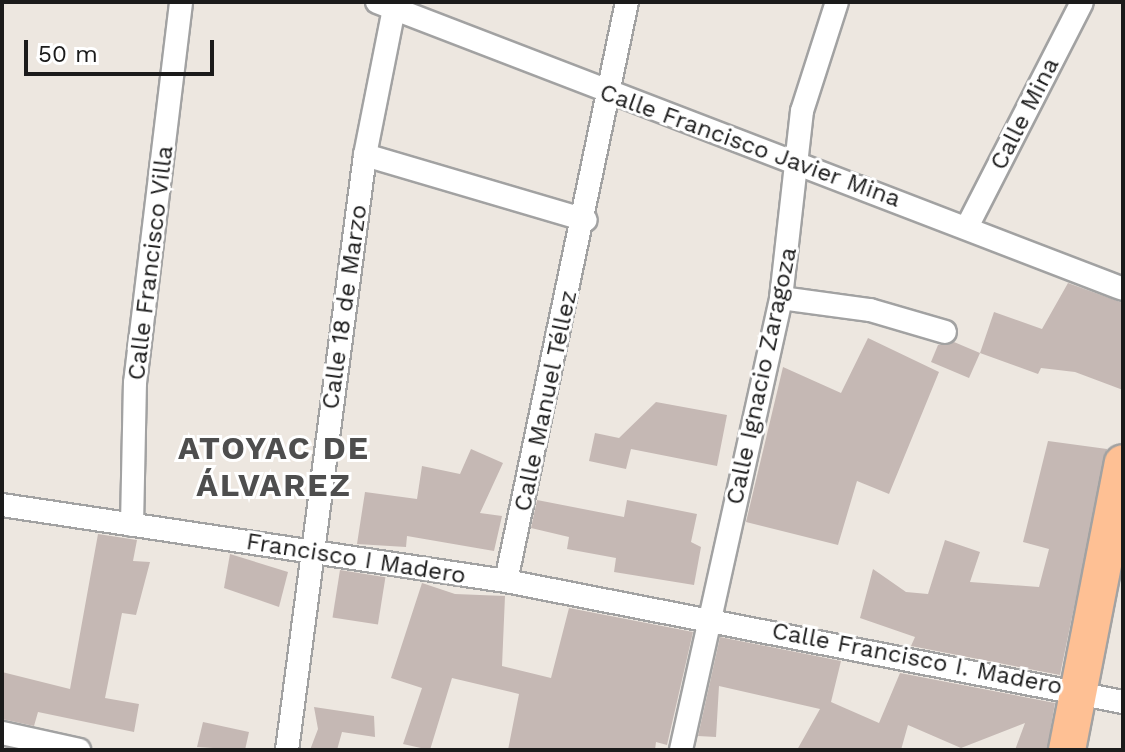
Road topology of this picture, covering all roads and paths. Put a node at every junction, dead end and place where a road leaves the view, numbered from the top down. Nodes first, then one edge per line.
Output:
1 (181, 2) edge
2 (627, 2) edge
3 (837, 2) edge
4 (1082, 2) edge
5 (385, 5) edge
6 (612, 96) junction
7 (365, 155) junction
8 (798, 167) junction
9 (586, 220) junction
10 (968, 225) junction
11 (1123, 289) edge
12 (781, 298) junction
13 (945, 332) dead end
14 (1123, 463) edge
15 (2, 505) edge
16 (132, 525) junction
17 (313, 553) junction
18 (506, 581) junction
19 (710, 618) junction
20 (1083, 692) junction
21 (1123, 702) edge
22 (2, 733) edge
23 (79, 750) edge
24 (287, 750) edge
25 (681, 750) edge
26 (1067, 750) edge

1 - 16 street, Calle Francisco Villa
2 - 6 street, Calle Manuel Téllez
3 - 8 street, Calle Ignacio Zaragoza
4 - 10 street, Calle Mina
5 - 6 street, Calle Francisco Javier Mina
5 - 7 street, Calle 18 de Marzo
6 - 8 street, Calle Francisco Javier Mina
6 - 9 street, Calle Manuel Téllez
7 - 9 street
7 - 17 street, Calle 18 de Marzo
8 - 10 street, Calle Francisco Javier Mina
8 - 12 street, Calle Ignacio Zaragoza
9 - 18 street, Calle Manuel Téllez
10 - 11 street, Calle Francisco Javier Mina
12 - 13 street
12 - 19 street, Calle Ignacio Zaragoza
14 - 20 main road
15 - 16 street, Francisco I Madero
16 - 17 street, Francisco I Madero
17 - 18 street, Francisco I Madero
17 - 24 street, Calle 18 de Marzo
18 - 19 street, Francisco I Madero
19 - 20 street, Calle Francisco I. Madero
19 - 25 street, Calle Ignacio Zaragoza
20 - 21 street, Calle Francisco I. Madero
20 - 26 main road
22 - 23 street

